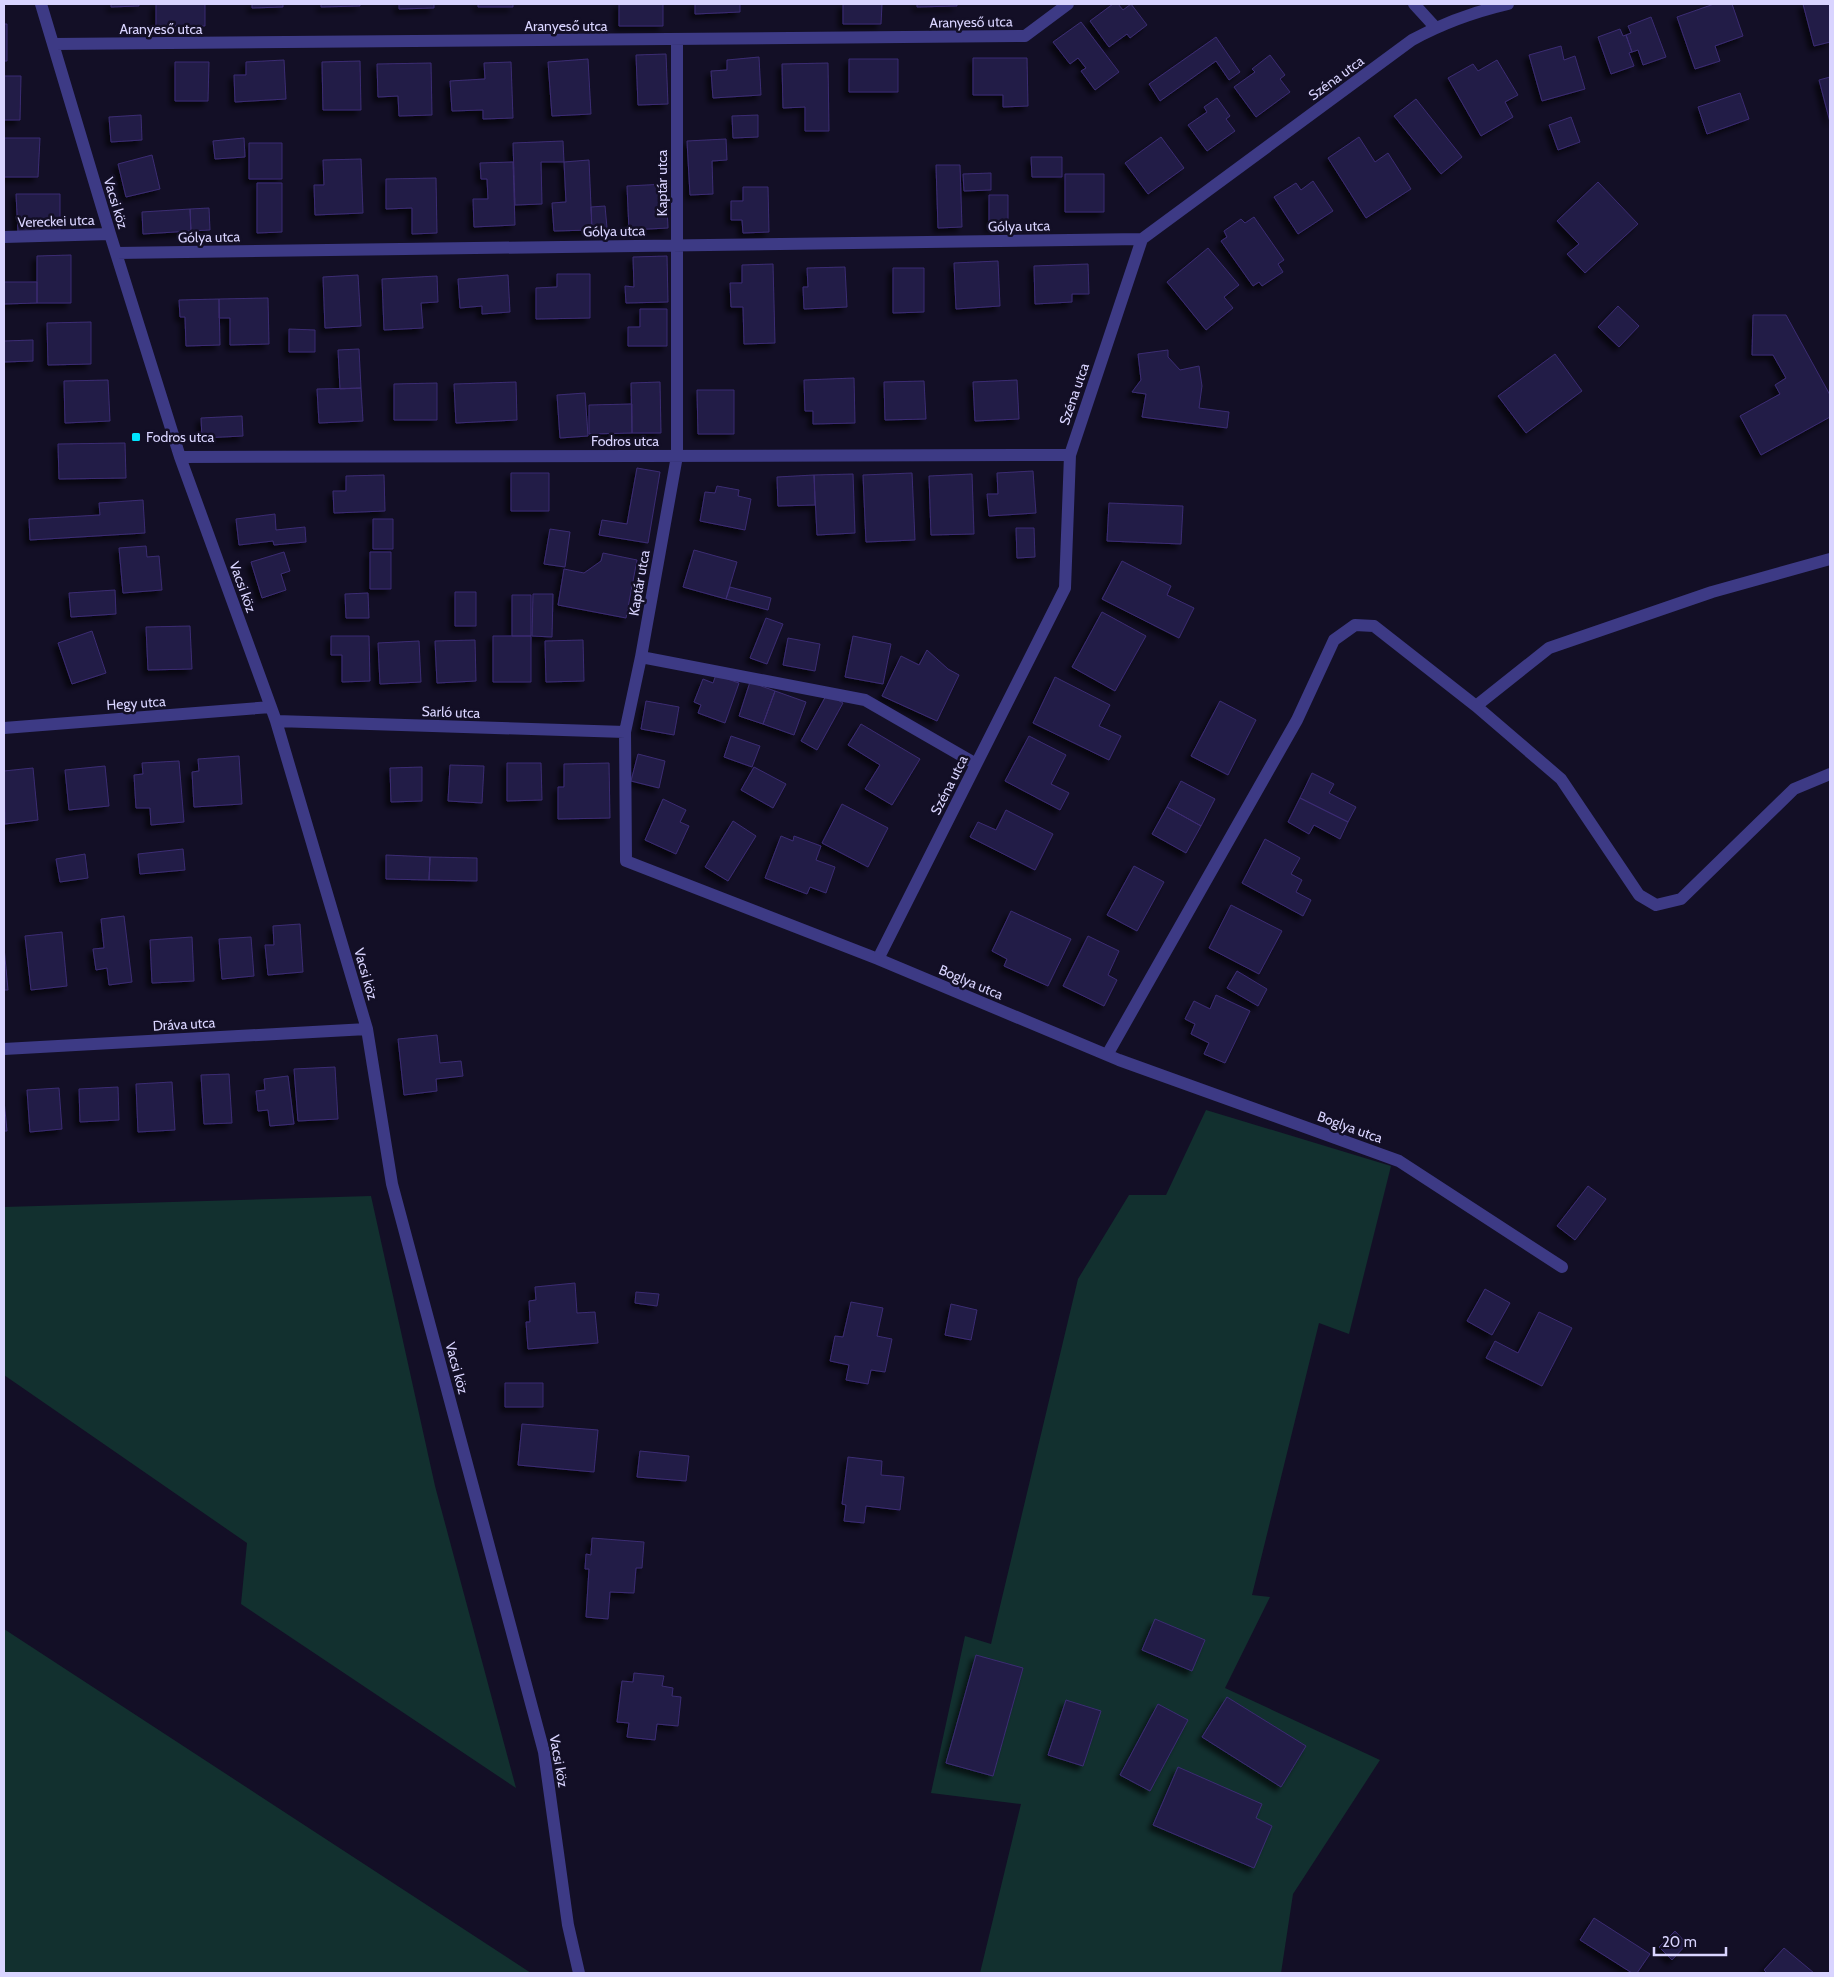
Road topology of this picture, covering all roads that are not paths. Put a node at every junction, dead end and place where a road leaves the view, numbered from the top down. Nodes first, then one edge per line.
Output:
1 (41, 4) edge
2 (1068, 4) edge
3 (1414, 4) edge
4 (1508, 4) edge
5 (1436, 27) junction
6 (677, 40) junction
7 (54, 44) junction
8 (110, 234) junction
9 (4, 237) edge
10 (1142, 239) junction
11 (678, 246) junction
12 (116, 253) junction
13 (1070, 455) junction
14 (678, 456) junction
15 (180, 457) junction
16 (1830, 559) edge
17 (641, 657) junction
18 (1476, 706) junction
19 (271, 708) junction
20 (276, 722) junction
21 (4, 728) edge
22 (625, 732) junction
23 (976, 764) junction
24 (1830, 774) edge
25 (878, 959) junction
26 (367, 1029) junction
27 (4, 1050) edge
28 (1107, 1055) junction
29 (1562, 1268) dead end
30 (579, 1973) edge

1 - 7 street, Vacsi köz
2 - 6 street, Aranyeső utca
3 - 5 street
4 - 5 street, Széna utca
5 - 10 street, Széna utca
6 - 7 street, Aranyeső utca
6 - 11 street, Kaptár utca
7 - 8 street, Vacsi köz
8 - 9 street, Vereckei utca
8 - 12 street, Vacsi köz
10 - 11 street, Gólya utca
10 - 13 street, Széna utca
11 - 12 street, Gólya utca
11 - 14 street, Kaptár utca
12 - 15 street, Vacsi köz
13 - 14 street, Fodros utca
13 - 23 street, Széna utca
14 - 15 street, Fodros utca
14 - 17 street, Kaptár utca
15 - 19 street, Vacsi köz
16 - 18 street
17 - 22 street, Kaptár utca
17 - 23 street
18 - 24 street
18 - 28 street
19 - 20 street, Vacsi köz
19 - 21 street, Hegy utca
20 - 22 street, Sarló utca
20 - 26 street, Vacsi köz
22 - 25 street, Kaptár utca
23 - 25 street, Széna utca
25 - 28 street, Boglya utca
26 - 27 street, Dráva utca
26 - 30 street, Vacsi köz
28 - 29 street, Boglya utca

